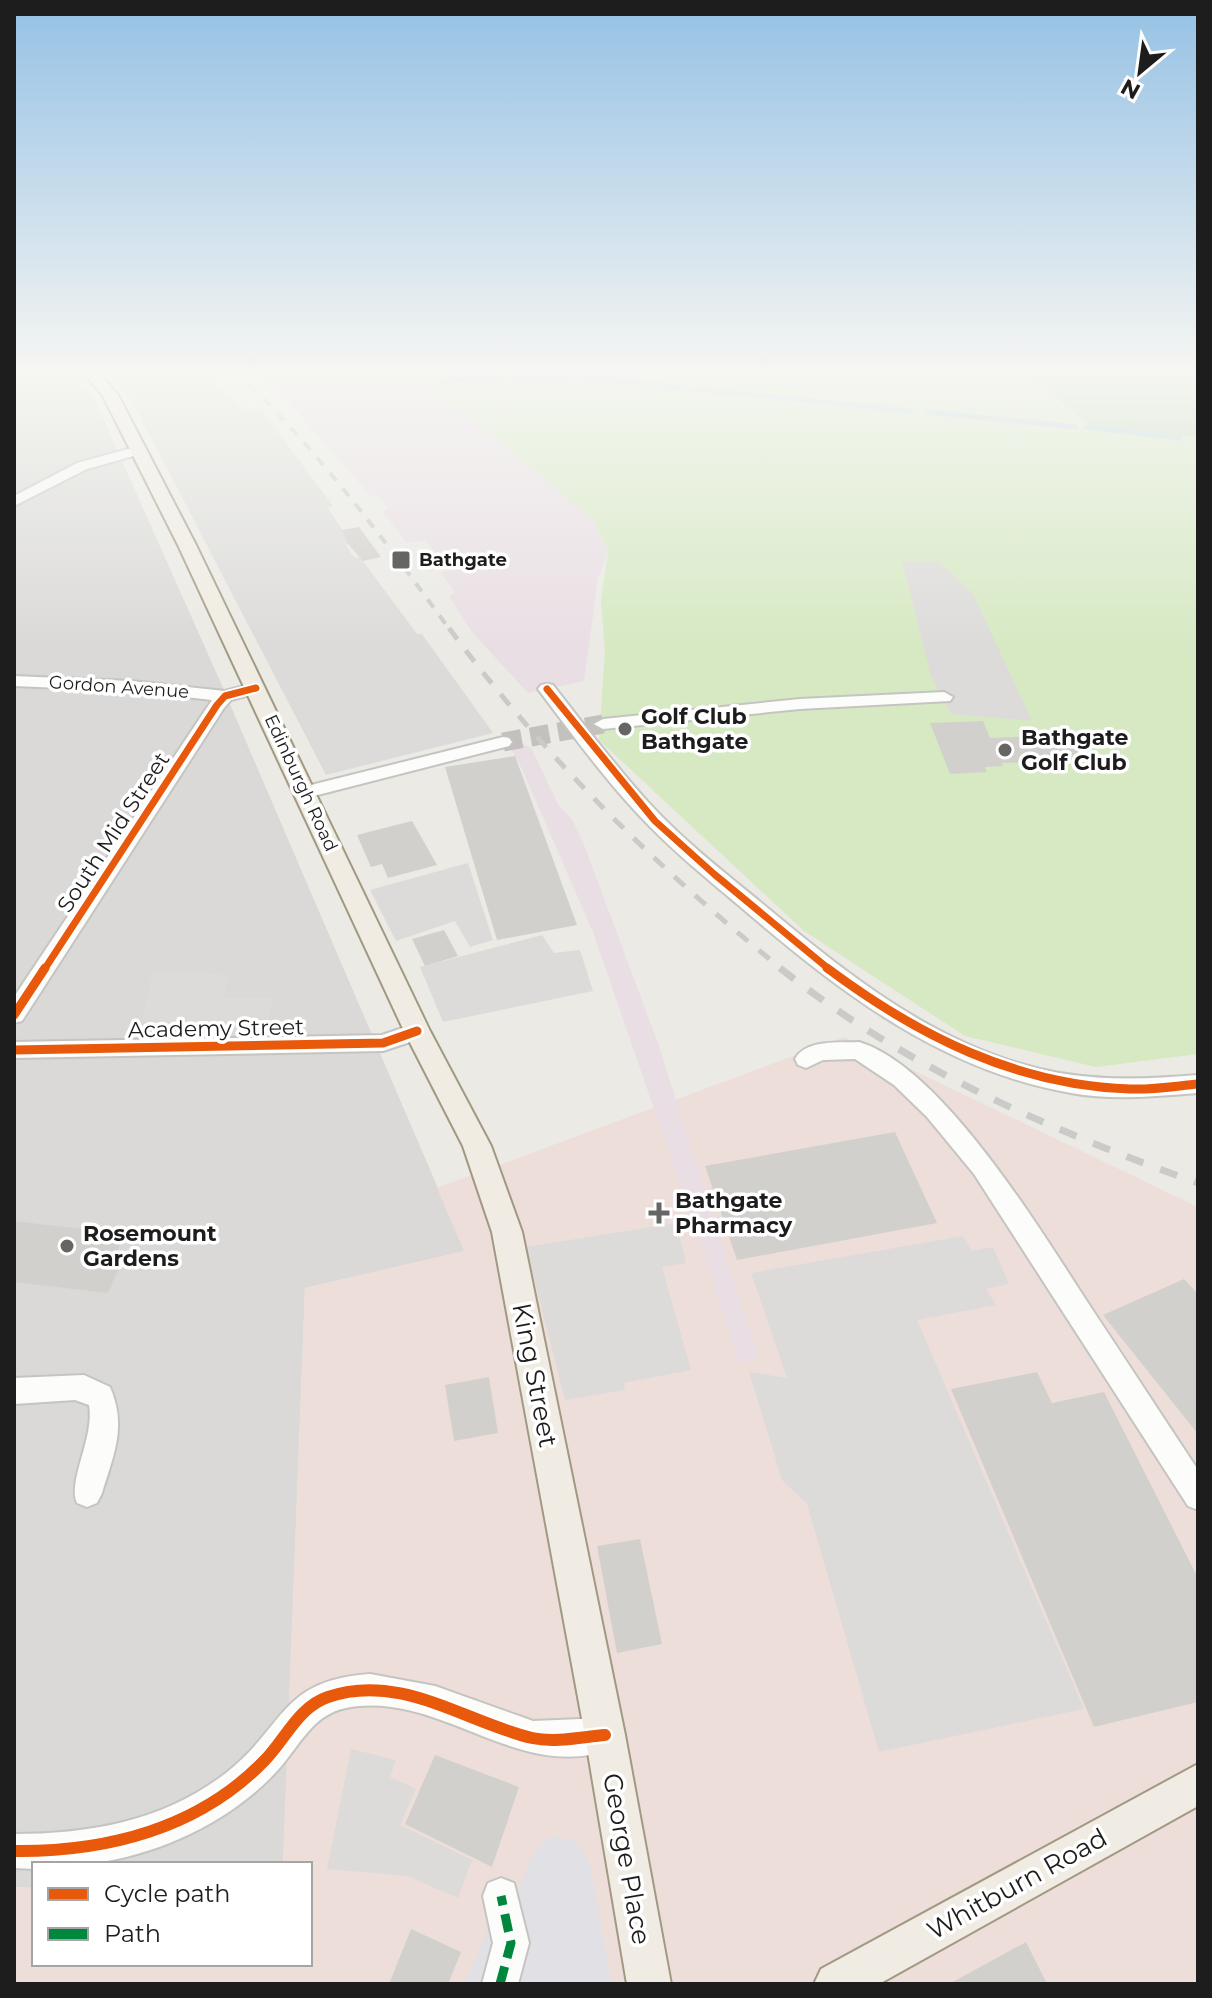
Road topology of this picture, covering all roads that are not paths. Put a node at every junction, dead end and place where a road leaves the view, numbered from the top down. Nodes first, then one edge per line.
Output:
1 (92, 463) edge
2 (146, 463) edge
3 (14, 502) edge
4 (14, 681) edge
5 (256, 688) junction
6 (547, 689) dead end
7 (225, 696) junction
8 (944, 697) dead end
9 (603, 724) tunnel mouth
10 (503, 742) tunnel mouth
11 (306, 792) junction
12 (14, 1015) edge
13 (417, 1031) junction
14 (14, 1050) edge
15 (806, 1059) dead end
16 (1198, 1084) edge
17 (14, 1391) edge
18 (85, 1477) dead end
19 (1198, 1496) edge
20 (605, 1735) junction
21 (1198, 1784) edge
22 (28, 1852) edge
23 (501, 1896) dead end
24 (500, 1984) edge
25 (649, 1984) edge
26 (836, 1984) edge

1 - 3 street
2 - 5 main road, Edinburgh Road
4 - 7 street, Gordon Avenue
5 - 7 street
5 - 11 main road, Edinburgh Road
6 - 16 street
7 - 12 street, South Mid Street
8 - 9 street
10 - 11 street
11 - 13 main road, Edinburgh Road
13 - 14 street, Academy Street
13 - 20 main road, King Street
15 - 19 street
17 - 18 street
20 - 22 street
20 - 25 main road, George Place
21 - 26 main road, Whitburn Road
23 - 24 street

